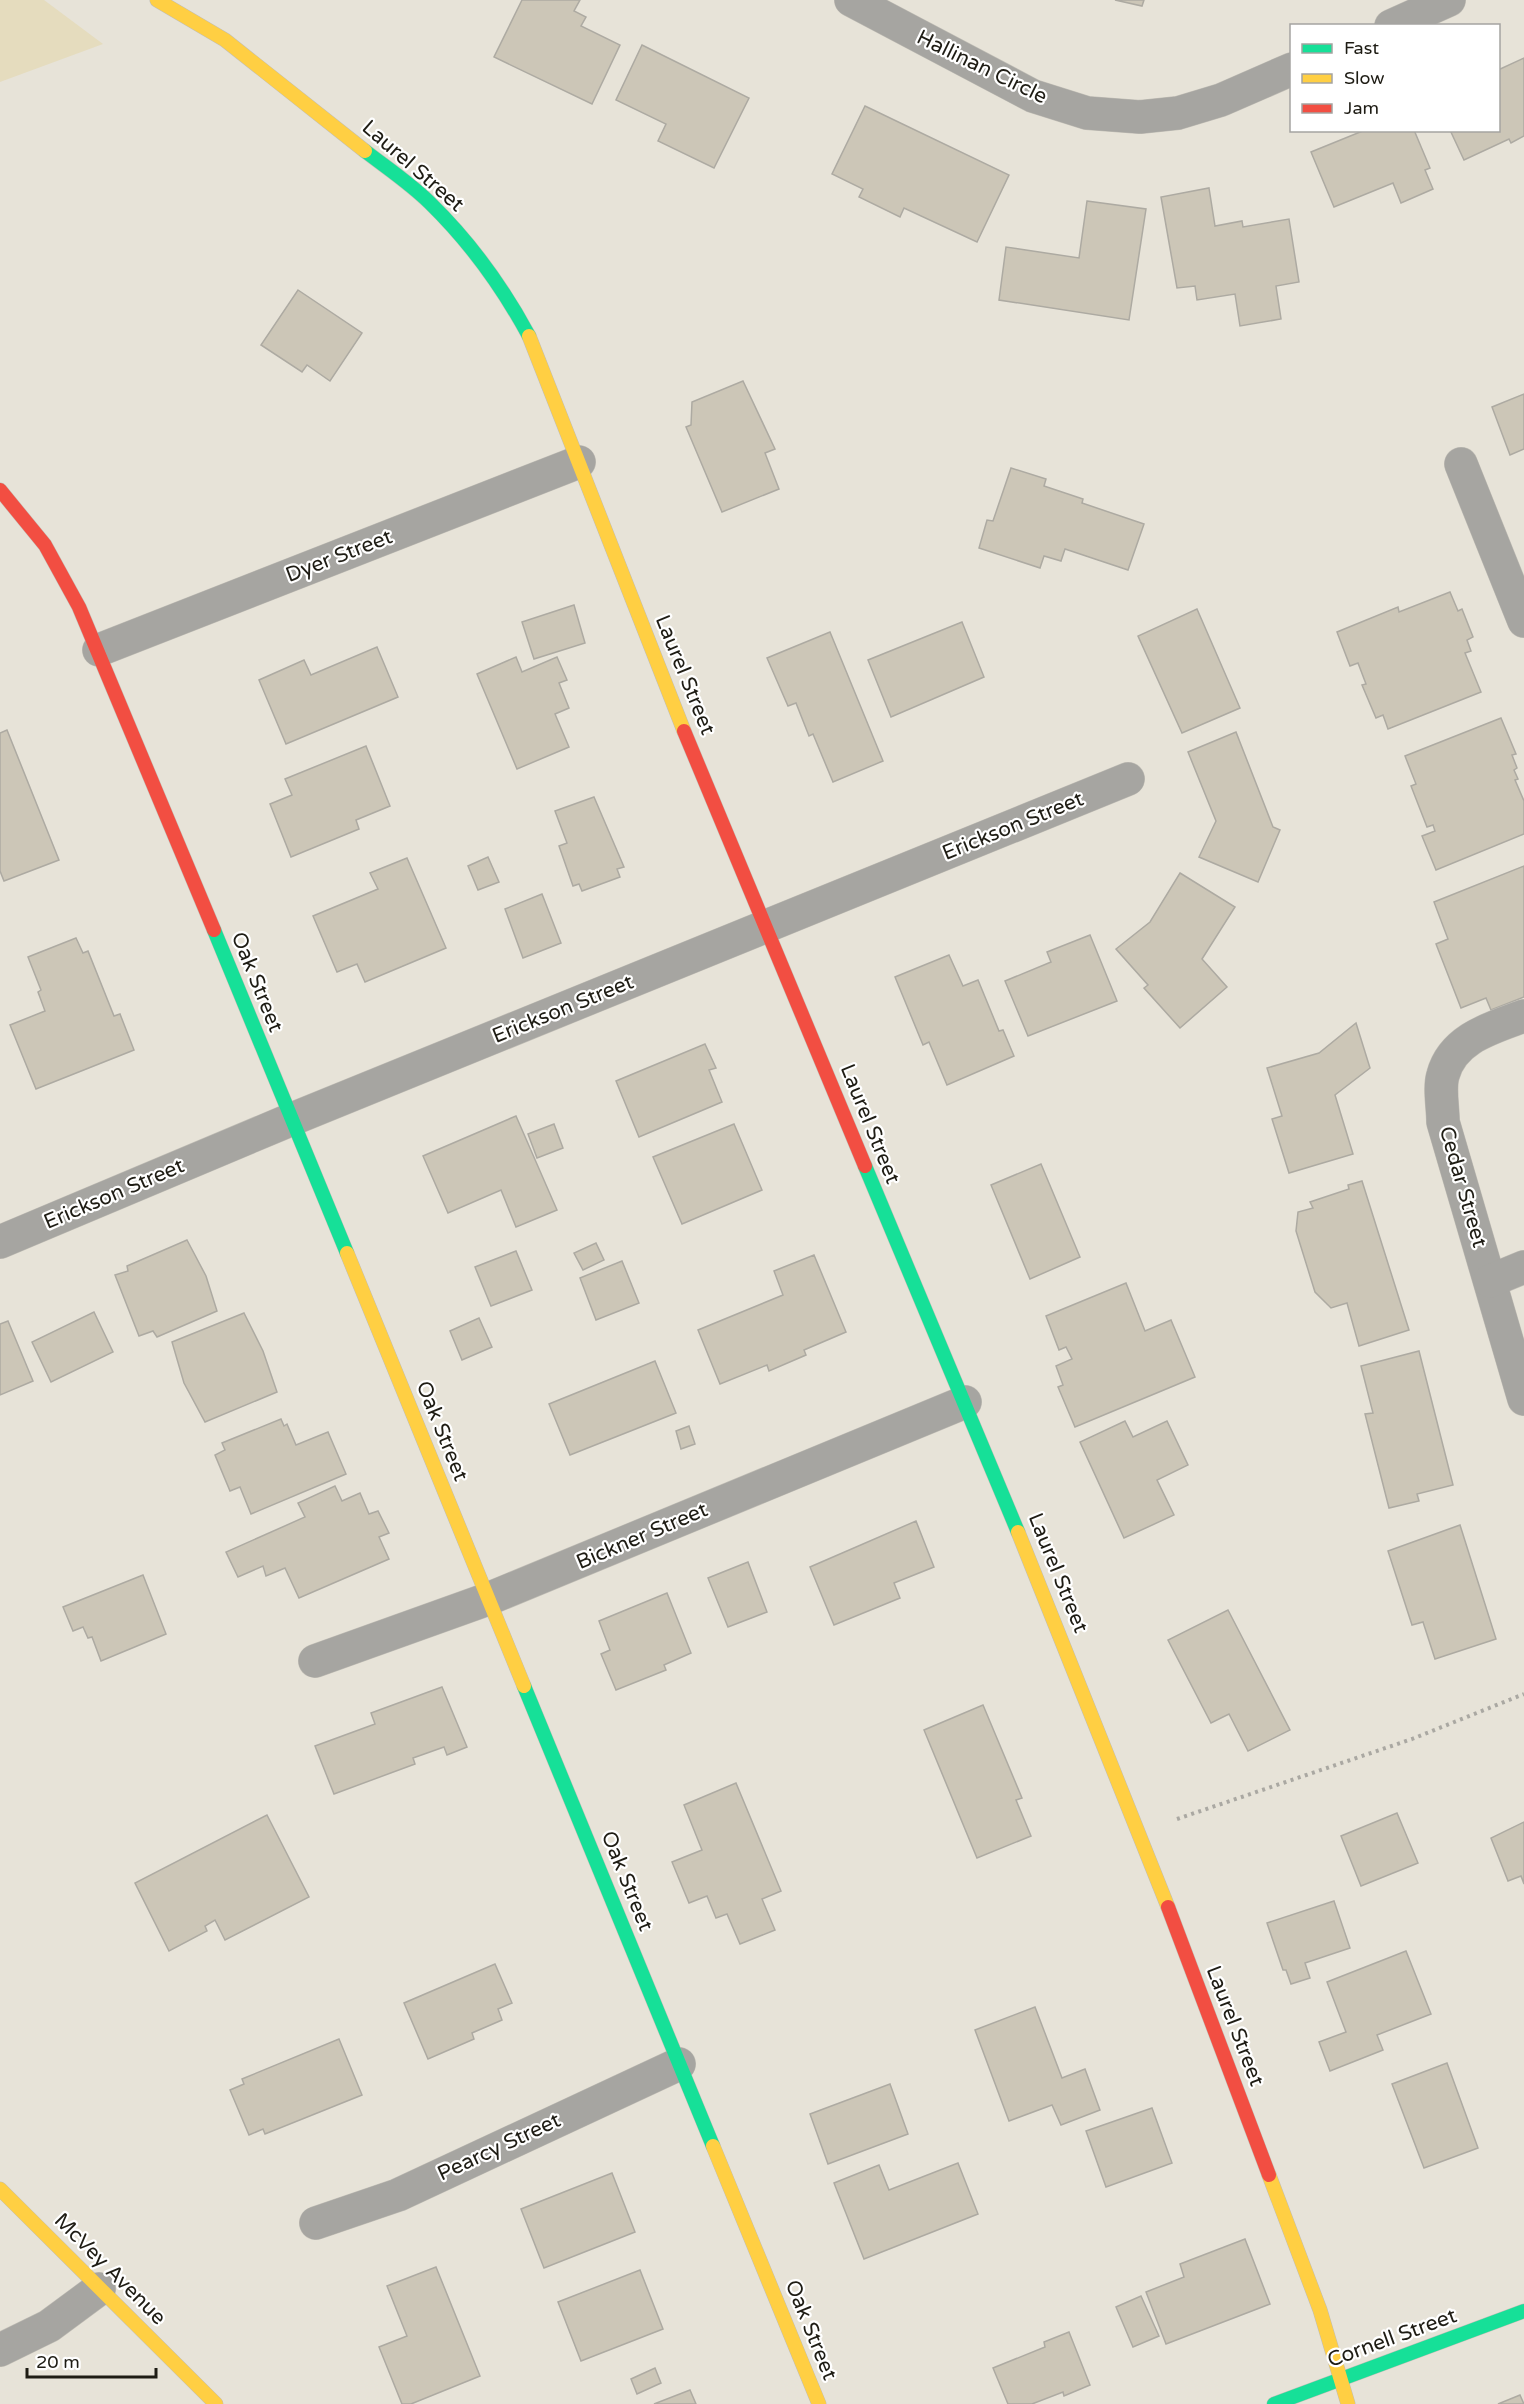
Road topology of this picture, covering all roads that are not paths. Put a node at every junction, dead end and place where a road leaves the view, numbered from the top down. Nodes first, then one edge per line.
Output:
1 (157, 0) edge
2 (851, 0) edge
3 (1449, 0) edge
4 (1395, 24) edge
5 (1290, 70) edge
6 (579, 462) junction
7 (1461, 464) dead end
8 (0, 490) edge
9 (1524, 621) edge
10 (99, 650) junction
11 (1128, 779) dead end
12 (766, 926) junction
13 (1524, 1016) edge
14 (290, 1120) junction
15 (0, 1242) edge
16 (1524, 1267) edge
17 (1490, 1281) junction
18 (1524, 1399) edge
19 (965, 1402) junction
20 (488, 1599) junction
21 (315, 1661) dead end
22 (679, 2064) junction
23 (0, 2189) edge
24 (316, 2223) dead end
25 (99, 2289) junction
26 (1524, 2311) edge
27 (0, 2350) edge
28 (1341, 2378) junction
29 (216, 2404) edge
30 (819, 2404) edge
31 (1274, 2404) edge
32 (1348, 2404) edge

1 - 6 street, Laurel Street
2 - 5 street, Hallinan Circle
3 - 4 street
6 - 10 street, Dyer Street
6 - 12 street, Laurel Street
7 - 9 street
8 - 10 street, Oak Street
10 - 14 street, Oak Street
11 - 12 street, Erickson Street
12 - 14 street, Erickson Street
12 - 19 street, Laurel Street
13 - 17 street, Cedar Street
14 - 15 street, Erickson Street
14 - 20 street, Oak Street
16 - 17 street
17 - 18 street, Cedar Street
19 - 20 street, Bickner Street
19 - 28 street, Laurel Street
20 - 21 street, Bickner Street
20 - 22 street, Oak Street
22 - 24 street, Pearcy Street
22 - 30 street, Oak Street
23 - 25 street, McVey Avenue
25 - 27 street
25 - 29 street, McVey Avenue
26 - 28 street, Cornell Street
28 - 31 street, Cornell Street
28 - 32 street, Laurel Street

